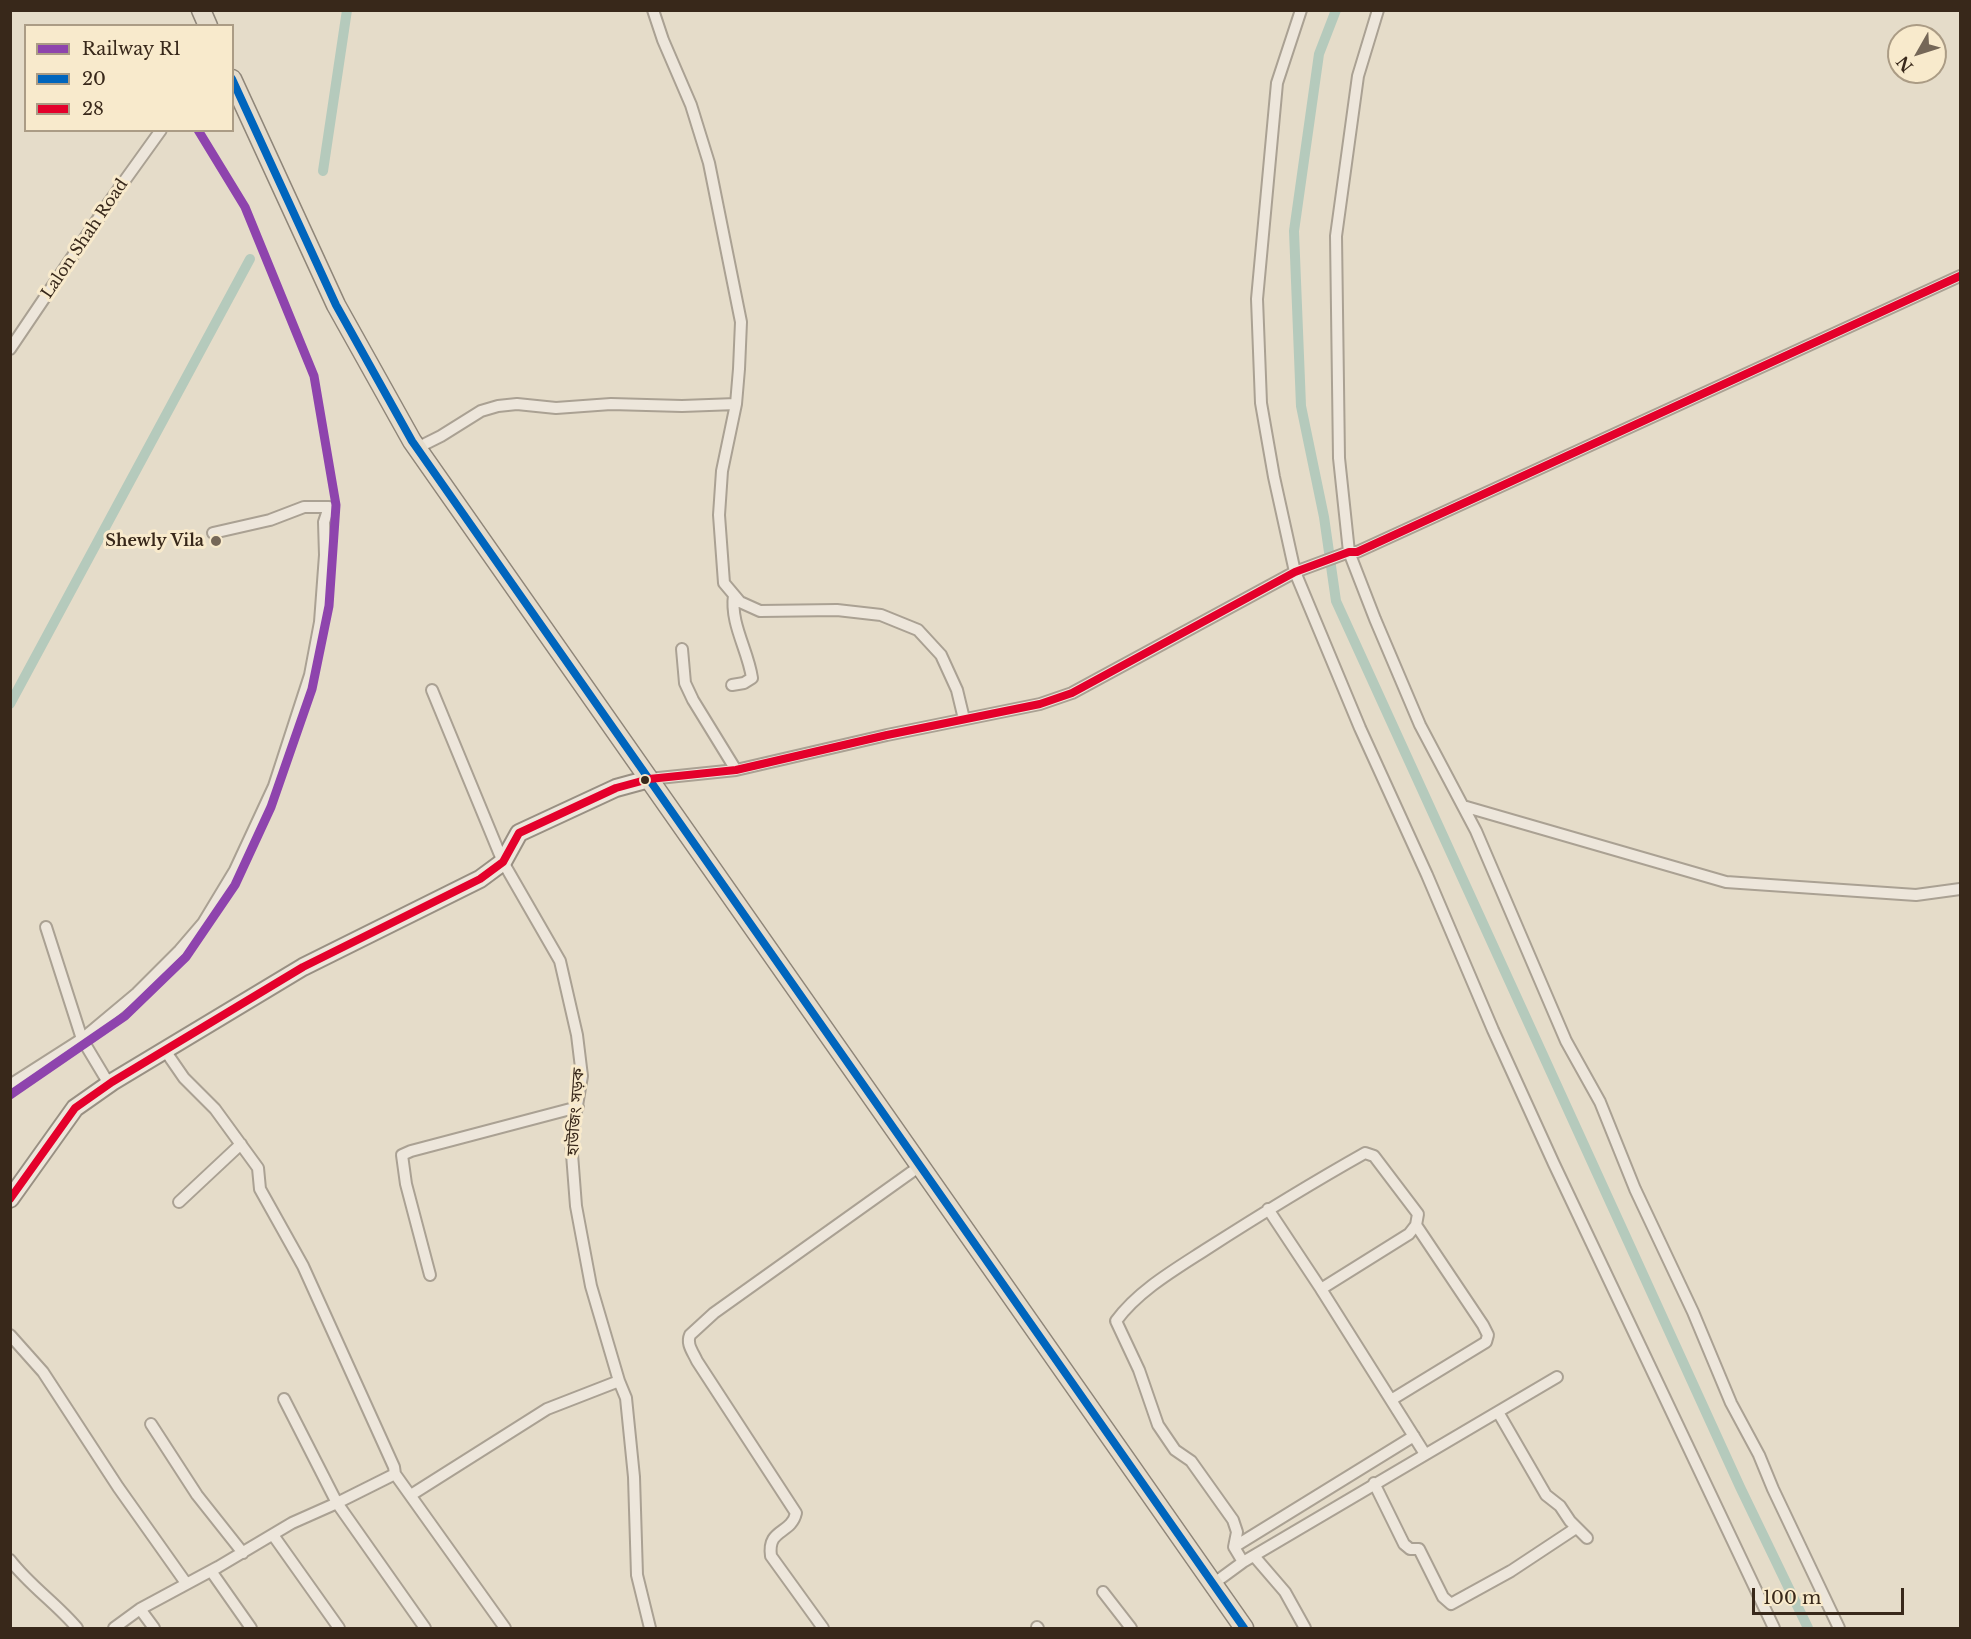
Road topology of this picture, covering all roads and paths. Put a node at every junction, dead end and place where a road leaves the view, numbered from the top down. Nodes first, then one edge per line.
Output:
1 (201, 10) edge
2 (653, 10) edge
3 (1301, 10) edge
4 (1378, 10) edge
5 (207, 24) edge
6 (234, 83) edge
7 (160, 132) edge
8 (1960, 276) edge
9 (10, 349) edge
10 (736, 404) junction
11 (417, 448) junction
12 (213, 533) dead end
13 (1349, 552) junction
14 (1295, 572) junction
15 (734, 595) junction
16 (682, 649) dead end
17 (732, 685) dead end
18 (432, 690) dead end
19 (964, 719) junction
20 (736, 770) junction
21 (649, 779) junction
22 (1463, 806) junction
23 (503, 862) junction
24 (1960, 889) edge
25 (46, 927) dead end
26 (82, 1039) junction
27 (164, 1049) junction
28 (109, 1084) junction
29 (10, 1085) edge
30 (578, 1107) junction
31 (241, 1144) junction
32 (920, 1166) junction
33 (10, 1199) edge
34 (179, 1202) dead end
35 (1268, 1209) junction
36 (1416, 1225) junction
37 (430, 1275) dead end
38 (1321, 1289) junction
39 (10, 1335) edge
40 (1557, 1377) dead end
41 (619, 1381) junction
42 (284, 1399) dead end
43 (1391, 1400) junction
44 (1498, 1412) junction
45 (152, 1424) dead end
46 (1414, 1436) junction
47 (1425, 1454) junction
48 (395, 1474) junction
49 (1374, 1484) junction
50 (411, 1495) junction
51 (337, 1503) junction
52 (1576, 1527) junction
53 (273, 1534) junction
54 (1587, 1538) dead end
55 (1233, 1547) junction
56 (243, 1553) junction
57 (1254, 1556) junction
58 (10, 1560) edge
59 (1243, 1562) junction
60 (211, 1571) junction
61 (186, 1583) junction
62 (1213, 1584) junction
63 (1103, 1592) dead end
64 (140, 1609) junction
65 (77, 1629) edge
66 (114, 1629) edge
67 (154, 1629) edge
68 (251, 1629) edge
69 (339, 1629) edge
70 (424, 1629) edge
71 (506, 1629) edge
72 (650, 1629) edge
73 (823, 1629) edge
74 (1131, 1629) edge
75 (1244, 1629) edge
76 (1305, 1629) edge
77 (1774, 1629) edge
78 (1839, 1629) edge

1 - 5 main road
2 - 10 street
3 - 14 street
4 - 13 street
6 - 11 main road
7 - 9 street, Lalon Shah Road
8 - 13 street
10 - 11 street
10 - 15 street
11 - 21 main road
12 - 26 street
13 - 14 street
13 - 22 street
14 - 19 street
14 - 77 street
15 - 17 street
15 - 19 street
16 - 20 street
18 - 23 street, হাউজিং সড়ক
19 - 20 street
20 - 21 street
21 - 23 main road
21 - 32 main road
22 - 24 street
22 - 78 street
23 - 27 main road
23 - 30 street, হাউজিং সড়ক
25 - 26 street
26 - 28 street
26 - 29 street
27 - 28 main road
27 - 31 street
28 - 33 main road
30 - 37 street
30 - 41 street, হাউজিং সড়ক
31 - 34 street
31 - 48 street
32 - 62 main road
32 - 73 street
35 - 36 street
35 - 38 street
35 - 55 street
36 - 38 street
36 - 43 street
38 - 43 street
39 - 61 street
40 - 44 street
41 - 50 street
41 - 72 street, হাউজিং সড়ক
42 - 51 street
43 - 46 street
44 - 47 street
44 - 52 street
45 - 56 street
46 - 47 street
46 - 55 street
47 - 49 street
48 - 50 street
48 - 51 street
49 - 52 street
49 - 57 street
50 - 71 street
51 - 53 street
51 - 70 street
52 - 54 street
53 - 56 street
53 - 69 street
55 - 59 street
56 - 60 street
57 - 59 street
57 - 76 street
58 - 65 street
59 - 62 street
60 - 61 street
60 - 68 street
61 - 64 street
62 - 75 main road
63 - 74 street
64 - 66 street
64 - 67 street

